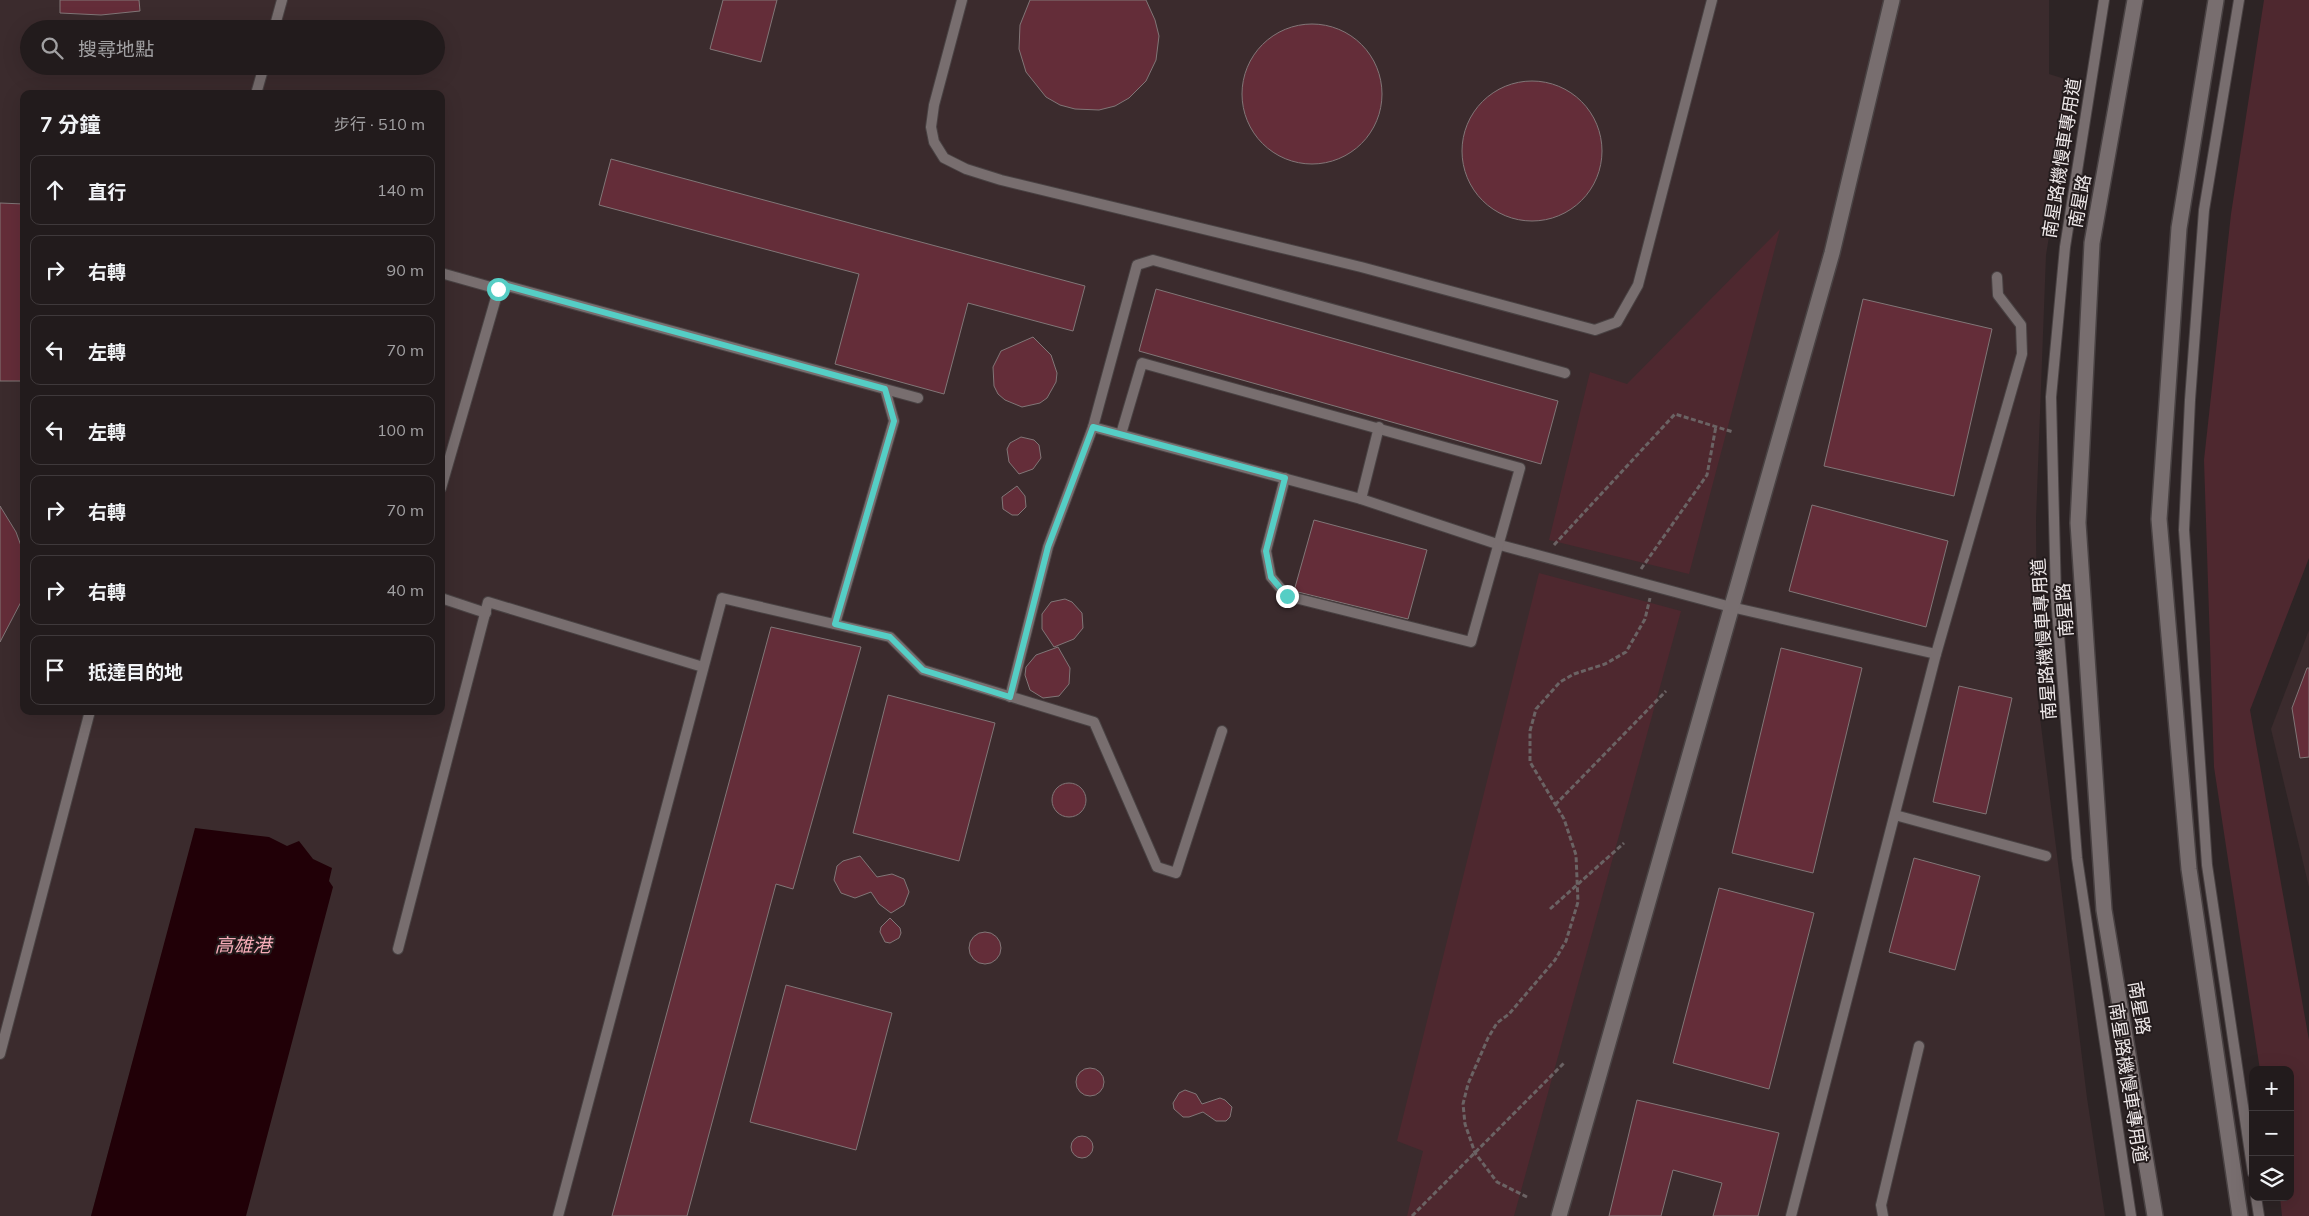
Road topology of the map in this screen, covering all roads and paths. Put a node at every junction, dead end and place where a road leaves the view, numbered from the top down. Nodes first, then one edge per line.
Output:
1 (282, 0) edge
2 (962, 0) edge
3 (1712, 0) edge
4 (1892, 0) edge
5 (2104, 0) edge
6 (2135, 0) edge
7 (2216, 0) edge
8 (2239, 0) edge
9 (276, 20) edge
10 (261, 75) edge
11 (257, 90) edge
12 (445, 274) edge
13 (1997, 277) dead end
14 (498, 289) junction
15 (1565, 374) dead end
16 (885, 389) junction
17 (918, 398) dead end
18 (1716, 426) junction
19 (1093, 427) junction
20 (1379, 427) junction
21 (1733, 432) dead end
22 (1121, 434) junction
23 (445, 474) edge
24 (1285, 478) junction
25 (1361, 499) junction
26 (1500, 545) junction
27 (1550, 549) dead end
28 (1639, 572) dead end
29 (1650, 598) dead end
30 (445, 599) edge
31 (1731, 607) junction
32 (486, 613) junction
33 (835, 624) junction
34 (1936, 654) junction
35 (704, 666) junction
36 (1666, 691) dead end
37 (1010, 697) junction
38 (89, 715) edge
39 (1222, 731) dead end
40 (1555, 805) junction
41 (1895, 815) junction
42 (1624, 843) dead end
43 (2046, 856) dead end
44 (1578, 883) junction
45 (1550, 909) dead end
46 (398, 949) dead end
47 (1919, 1046) dead end
48 (0, 1054) edge
49 (1564, 1064) dead end
50 (1475, 1153) junction
51 (2250, 1156) edge
52 (1527, 1197) dead end
53 (2257, 1201) edge
54 (558, 1216) edge
55 (1412, 1216) edge
56 (1559, 1216) edge
57 (1791, 1216) edge
58 (1883, 1216) edge
59 (2132, 1216) edge
60 (2155, 1216) edge
61 (2240, 1216) edge
62 (2259, 1216) edge

1 - 9 lane
2 - 3 lane
4 - 31 street
5 - 59 lane, 南星路機慢車專用道
6 - 60 street, 南星路
7 - 61 street
8 - 51 lane
10 - 11 lane
12 - 14 lane
13 - 34 lane
14 - 16 lane
14 - 23 lane
15 - 19 lane
16 - 17 lane
16 - 33 lane
18 - 21 path
18 - 27 path
18 - 28 path
19 - 22 lane
19 - 37 lane
20 - 22 lane
20 - 25 lane
20 - 26 lane
22 - 24 lane
24 - 25 lane
24 - 26 lane
25 - 26 lane
26 - 31 lane
29 - 40 path
30 - 32 lane
31 - 34 lane
31 - 56 street
32 - 35 lane
32 - 46 lane
33 - 35 lane
33 - 37 lane
34 - 41 lane
35 - 54 lane
36 - 40 path
37 - 39 lane
38 - 48 lane
40 - 44 path
41 - 43 lane
41 - 57 lane
42 - 44 path
44 - 45 path
44 - 50 path
47 - 58 lane
49 - 50 path
50 - 52 path
50 - 55 path
53 - 62 lane

